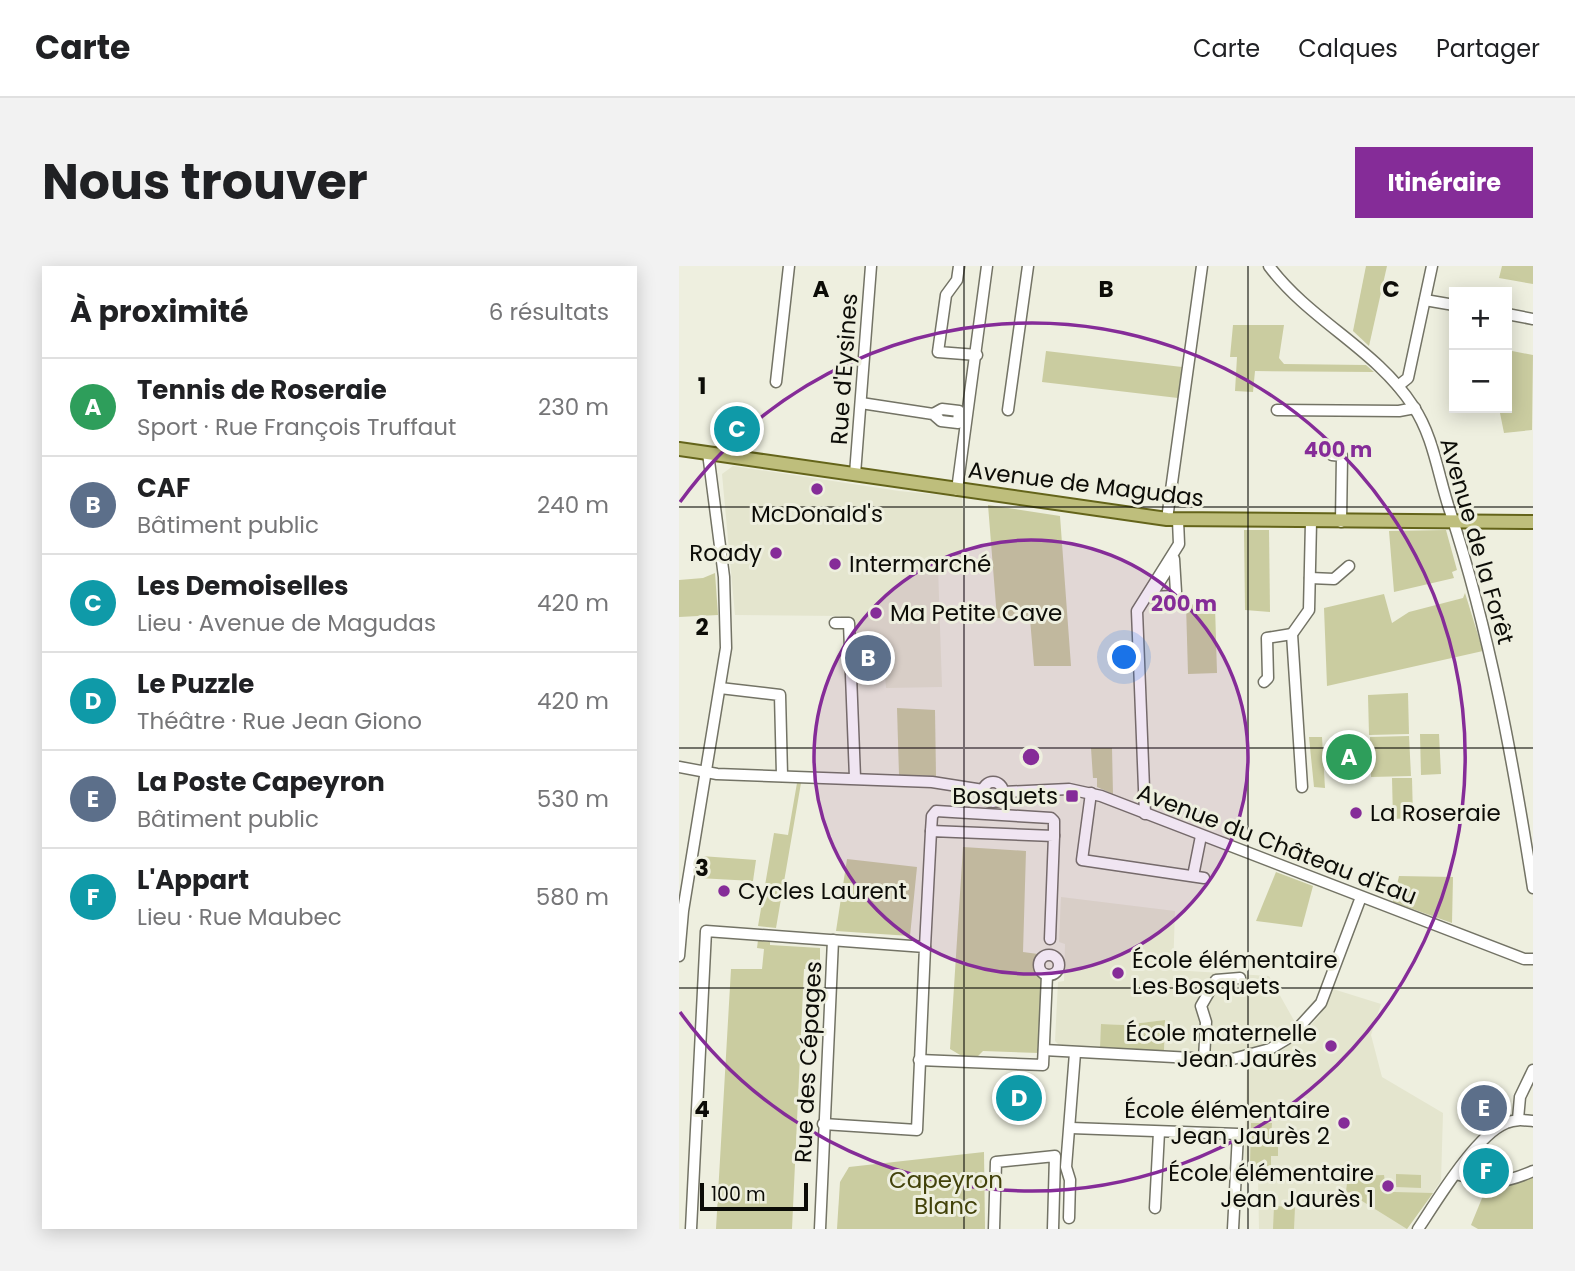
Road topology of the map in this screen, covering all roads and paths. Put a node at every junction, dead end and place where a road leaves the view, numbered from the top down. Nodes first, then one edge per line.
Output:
1 (789, 266) edge
2 (871, 266) edge
3 (958, 266) edge
4 (987, 266) edge
5 (1028, 266) edge
6 (1202, 266) edge
7 (1269, 266) edge
8 (1432, 266) edge
9 (1425, 300) junction
10 (1449, 304) edge
11 (1512, 315) edge
12 (1533, 319) edge
13 (977, 355) junction
14 (776, 382) dead end
15 (1398, 386) junction
16 (861, 403) junction
17 (1415, 408) junction
18 (1008, 410) dead end
19 (1277, 410) dead end
20 (933, 414) dead end
21 (679, 449) edge
22 (708, 453) junction
23 (1332, 456) dead end
24 (855, 474) junction
25 (957, 490) junction
26 (1173, 519) junction
27 (1311, 522) junction
28 (1341, 522) junction
29 (1454, 522) junction
30 (1533, 522) edge
31 (1179, 544) junction
32 (1349, 566) dead end
33 (1310, 578) junction
34 (1140, 602) junction
35 (835, 623) dead end
36 (1292, 634) junction
37 (1264, 682) dead end
38 (720, 688) junction
39 (679, 767) edge
40 (706, 771) junction
41 (782, 775) junction
42 (855, 778) junction
43 (1302, 787) dead end
44 (983, 790) junction
45 (1003, 792) junction
46 (1091, 793) junction
47 (993, 803) junction
48 (1145, 814) junction
49 (993, 817) junction
50 (931, 831) junction
51 (993, 833) junction
52 (1054, 836) junction
53 (1201, 836) junction
54 (1192, 876) junction
55 (1204, 878) dead end
56 (1533, 888) edge
57 (1361, 897) junction
58 (1050, 939) dead end
59 (832, 940) junction
60 (925, 947) junction
61 (679, 956) edge
62 (1533, 959) edge
63 (1047, 975) dead end
64 (1240, 978) dead end
65 (1044, 1050) junction
66 (1075, 1053) junction
67 (1204, 1059) junction
68 (919, 1060) junction
69 (1533, 1070) edge
70 (1518, 1119) junction
71 (1533, 1121) edge
72 (823, 1124) junction
73 (1071, 1128) junction
74 (1159, 1132) junction
75 (1533, 1171) edge
76 (1456, 1174) junction
77 (1155, 1208) dead end
78 (1069, 1218) dead end
79 (691, 1229) edge
80 (820, 1229) edge
81 (994, 1229) edge
82 (1053, 1229) edge
83 (1233, 1229) edge
84 (1417, 1229) edge

1 - 14 street
2 - 16 street, Rue d'Eysines
3 - 13 street
4 - 13 street
5 - 18 street
6 - 26 street
7 - 15 street, Avenue de la Forêt
8 - 9 street
9 - 10 street
9 - 15 street
11 - 12 street
13 - 25 street
15 - 17 street, Avenue de la Forêt
16 - 20 street
16 - 24 street, Rue d'Eysines
17 - 19 street
17 - 29 street, Avenue de la Forêt
21 - 22 main road, Avenue de Magudas
22 - 24 main road, Avenue de Magudas
22 - 38 street
23 - 28 street
24 - 25 main road, Avenue de Magudas
25 - 26 main road, Avenue de Magudas
26 - 27 main road, Avenue de Magudas
26 - 31 street
27 - 28 main road, Avenue de Magudas
27 - 33 street
28 - 29 main road, Avenue de Magudas
29 - 30 main road, Avenue de Magudas
29 - 56 street, Avenue de la Forêt
31 - 34 street
31 - 34 street
32 - 33 street
33 - 36 street
34 - 48 street
35 - 42 street
36 - 37 street
36 - 43 street
38 - 40 street
38 - 41 street
39 - 40 street, Avenue du Château d'Eau
40 - 41 street, Avenue du Château d'Eau
40 - 61 street
41 - 42 street, Avenue du Château d'Eau
42 - 44 street, Avenue du Château d'Eau
44 - 45 street, Avenue du Château d'Eau
44 - 47 street
45 - 46 street, Avenue du Château d'Eau
45 - 47 street
46 - 48 street, Avenue du Château d'Eau
46 - 54 street
47 - 49 street
48 - 53 street, Avenue du Château d'Eau
49 - 50 street
49 - 51 street
49 - 52 street
50 - 51 street
50 - 60 street
51 - 52 street
52 - 58 street
53 - 54 street
53 - 57 street, Avenue du Château d'Eau
54 - 55 street
57 - 62 street, Avenue du Château d'Eau
57 - 67 street
59 - 60 street
59 - 72 street, Rue des Cépages
59 - 79 street
60 - 68 street
63 - 65 street
64 - 67 street
65 - 66 street
65 - 68 street
66 - 67 street
66 - 73 street
68 - 72 street
69 - 70 street
70 - 71 street
70 - 76 street
72 - 80 street, Rue des Cépages
73 - 74 street
73 - 78 street
74 - 77 street
74 - 83 street
75 - 76 street
76 - 84 street
81 - 82 street

